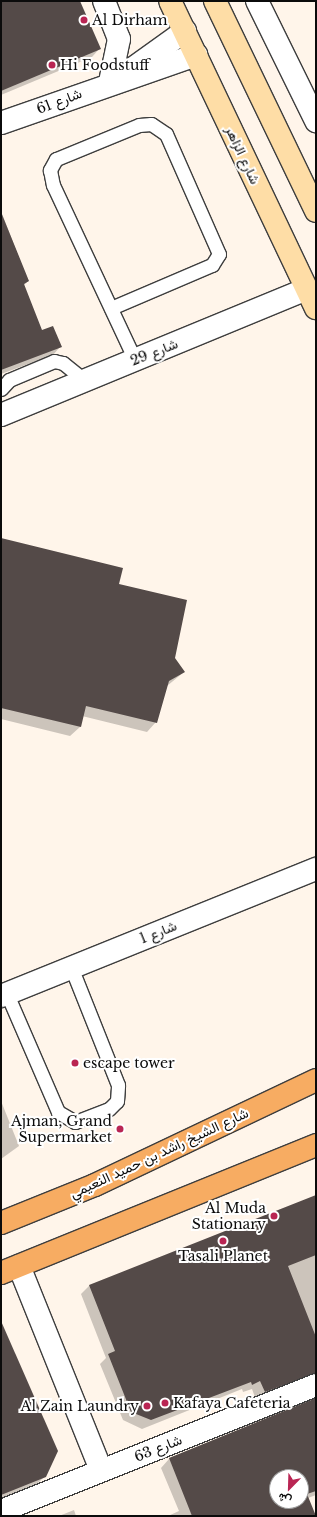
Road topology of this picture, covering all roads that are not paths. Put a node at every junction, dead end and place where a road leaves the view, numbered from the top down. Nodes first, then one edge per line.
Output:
1 (104, 1) edge
2 (170, 1) edge
3 (215, 1) edge
4 (257, 1) edge
5 (185, 31) junction
6 (196, 55) junction
7 (113, 81) junction
8 (316, 121) edge
9 (1, 123) edge
10 (316, 211) edge
11 (311, 299) edge
12 (111, 308) junction
13 (135, 360) junction
14 (85, 381) junction
15 (1, 389) edge
16 (1, 415) edge
17 (316, 869) edge
18 (71, 967) junction
19 (4, 995) edge
20 (311, 1080) edge
21 (316, 1145) edge
22 (1, 1223) edge
23 (10, 1270) edge
24 (316, 1385) edge
25 (101, 1470) junction
26 (1, 1511) edge

1 - 7 street
2 - 5 main road, شارع الزاهر
3 - 10 main road
4 - 8 street
5 - 6 main road, شارع الزاهر
5 - 7 street, شارع 61
6 - 7 street, شارع 61
6 - 11 main road, شارع الزاهر
7 - 9 street, شارع 61
11 - 13 street, شارع 29
12 - 12 lane
12 - 13 lane
13 - 14 street, شارع 29
14 - 15 lane
14 - 16 street, شارع 29
17 - 18 street, شارع 1
18 - 19 street, شارع 1
18 - 19 lane
20 - 22 main road, شارع الشيخ راشد بن حميد النعيمي
21 - 23 main road
23 - 25 street
24 - 25 street, شارع 63
25 - 26 street, شارع 63

